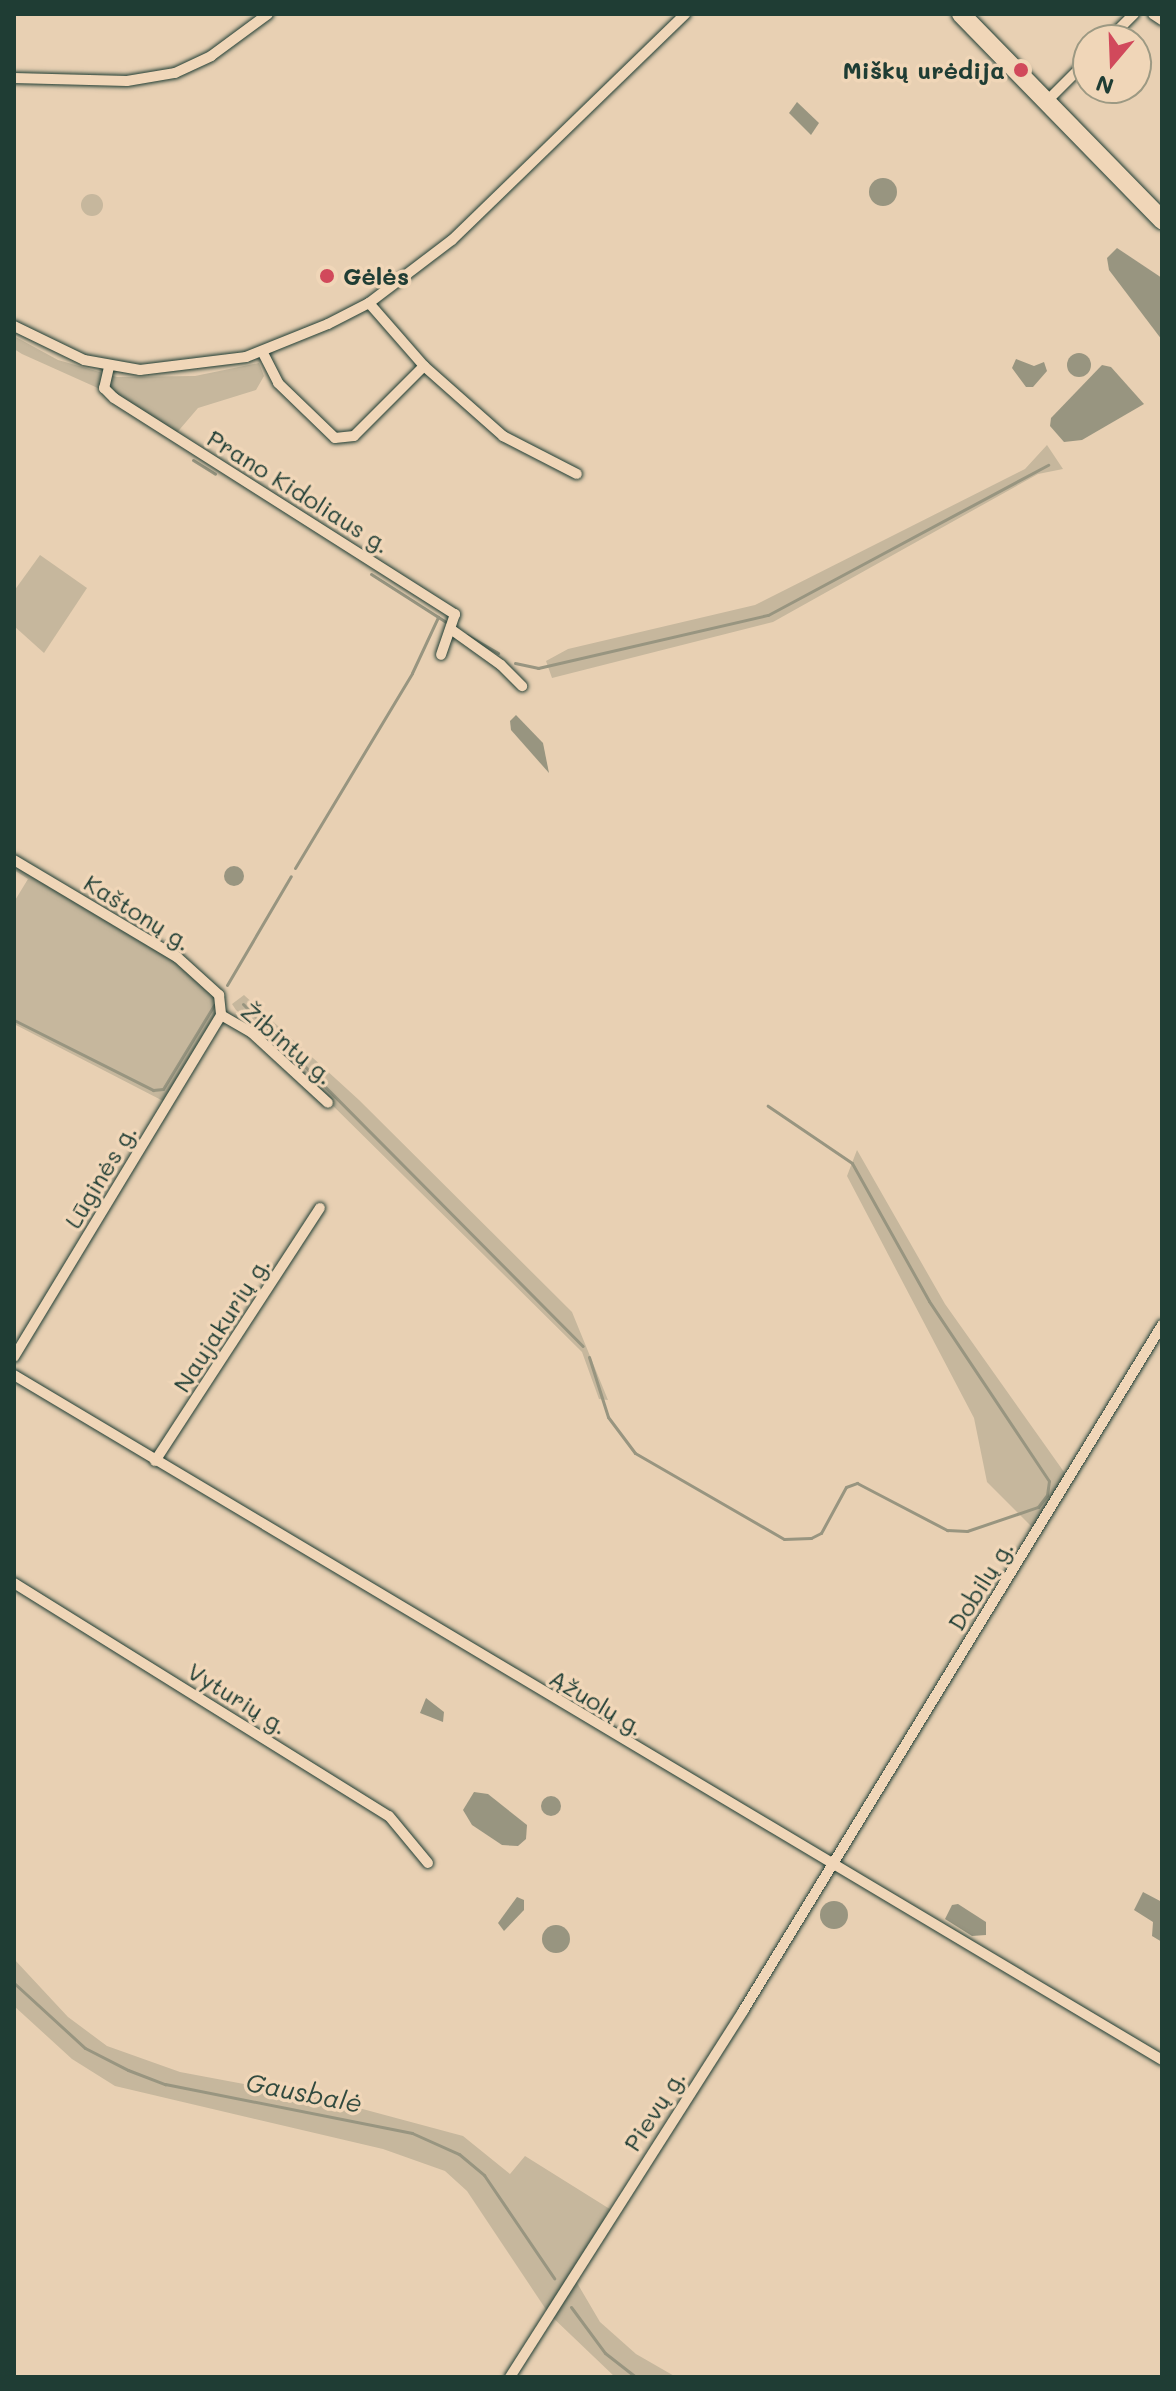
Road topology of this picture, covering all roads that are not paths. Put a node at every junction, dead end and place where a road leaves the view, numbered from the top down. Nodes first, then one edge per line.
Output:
1 (268, 14) edge
2 (685, 14) edge
3 (961, 14) edge
4 (1153, 14) edge
5 (1162, 20) edge
6 (1072, 76) edge
7 (14, 78) edge
8 (1046, 102) junction
9 (1162, 220) edge
10 (369, 303) junction
11 (14, 326) edge
12 (263, 353) junction
13 (424, 366) junction
14 (109, 367) junction
15 (577, 474) dead end
16 (452, 630) junction
17 (441, 655) dead end
18 (522, 686) dead end
19 (14, 860) edge
20 (221, 1015) junction
21 (328, 1103) dead end
22 (320, 1208) dead end
23 (1162, 1325) edge
24 (14, 1357) edge
25 (14, 1375) edge
26 (155, 1461) junction
27 (14, 1583) edge
28 (428, 1863) dead end
29 (830, 1864) junction
30 (1162, 2060) edge
31 (510, 2377) edge

1 - 7 street
2 - 10 street
3 - 8 highway
4 - 5 street
6 - 8 street
8 - 9 highway
10 - 12 street
10 - 13 street
11 - 14 street
12 - 13 street
12 - 14 street
13 - 15 street
14 - 16 street, Prano Kidoliaus g.
16 - 17 street
16 - 18 street
19 - 20 street, Kaštonų g.
20 - 21 street, Žibintų g.
20 - 24 street, Lūginės g.
22 - 26 street, Naujakurių g.
23 - 29 street, Dobilų g.
25 - 26 street, Ąžuolų g.
26 - 29 street, Ąžuolų g.
27 - 28 street, Vyturių g.
29 - 30 street, Ąžuolų g.
29 - 31 street, Pievų g.

